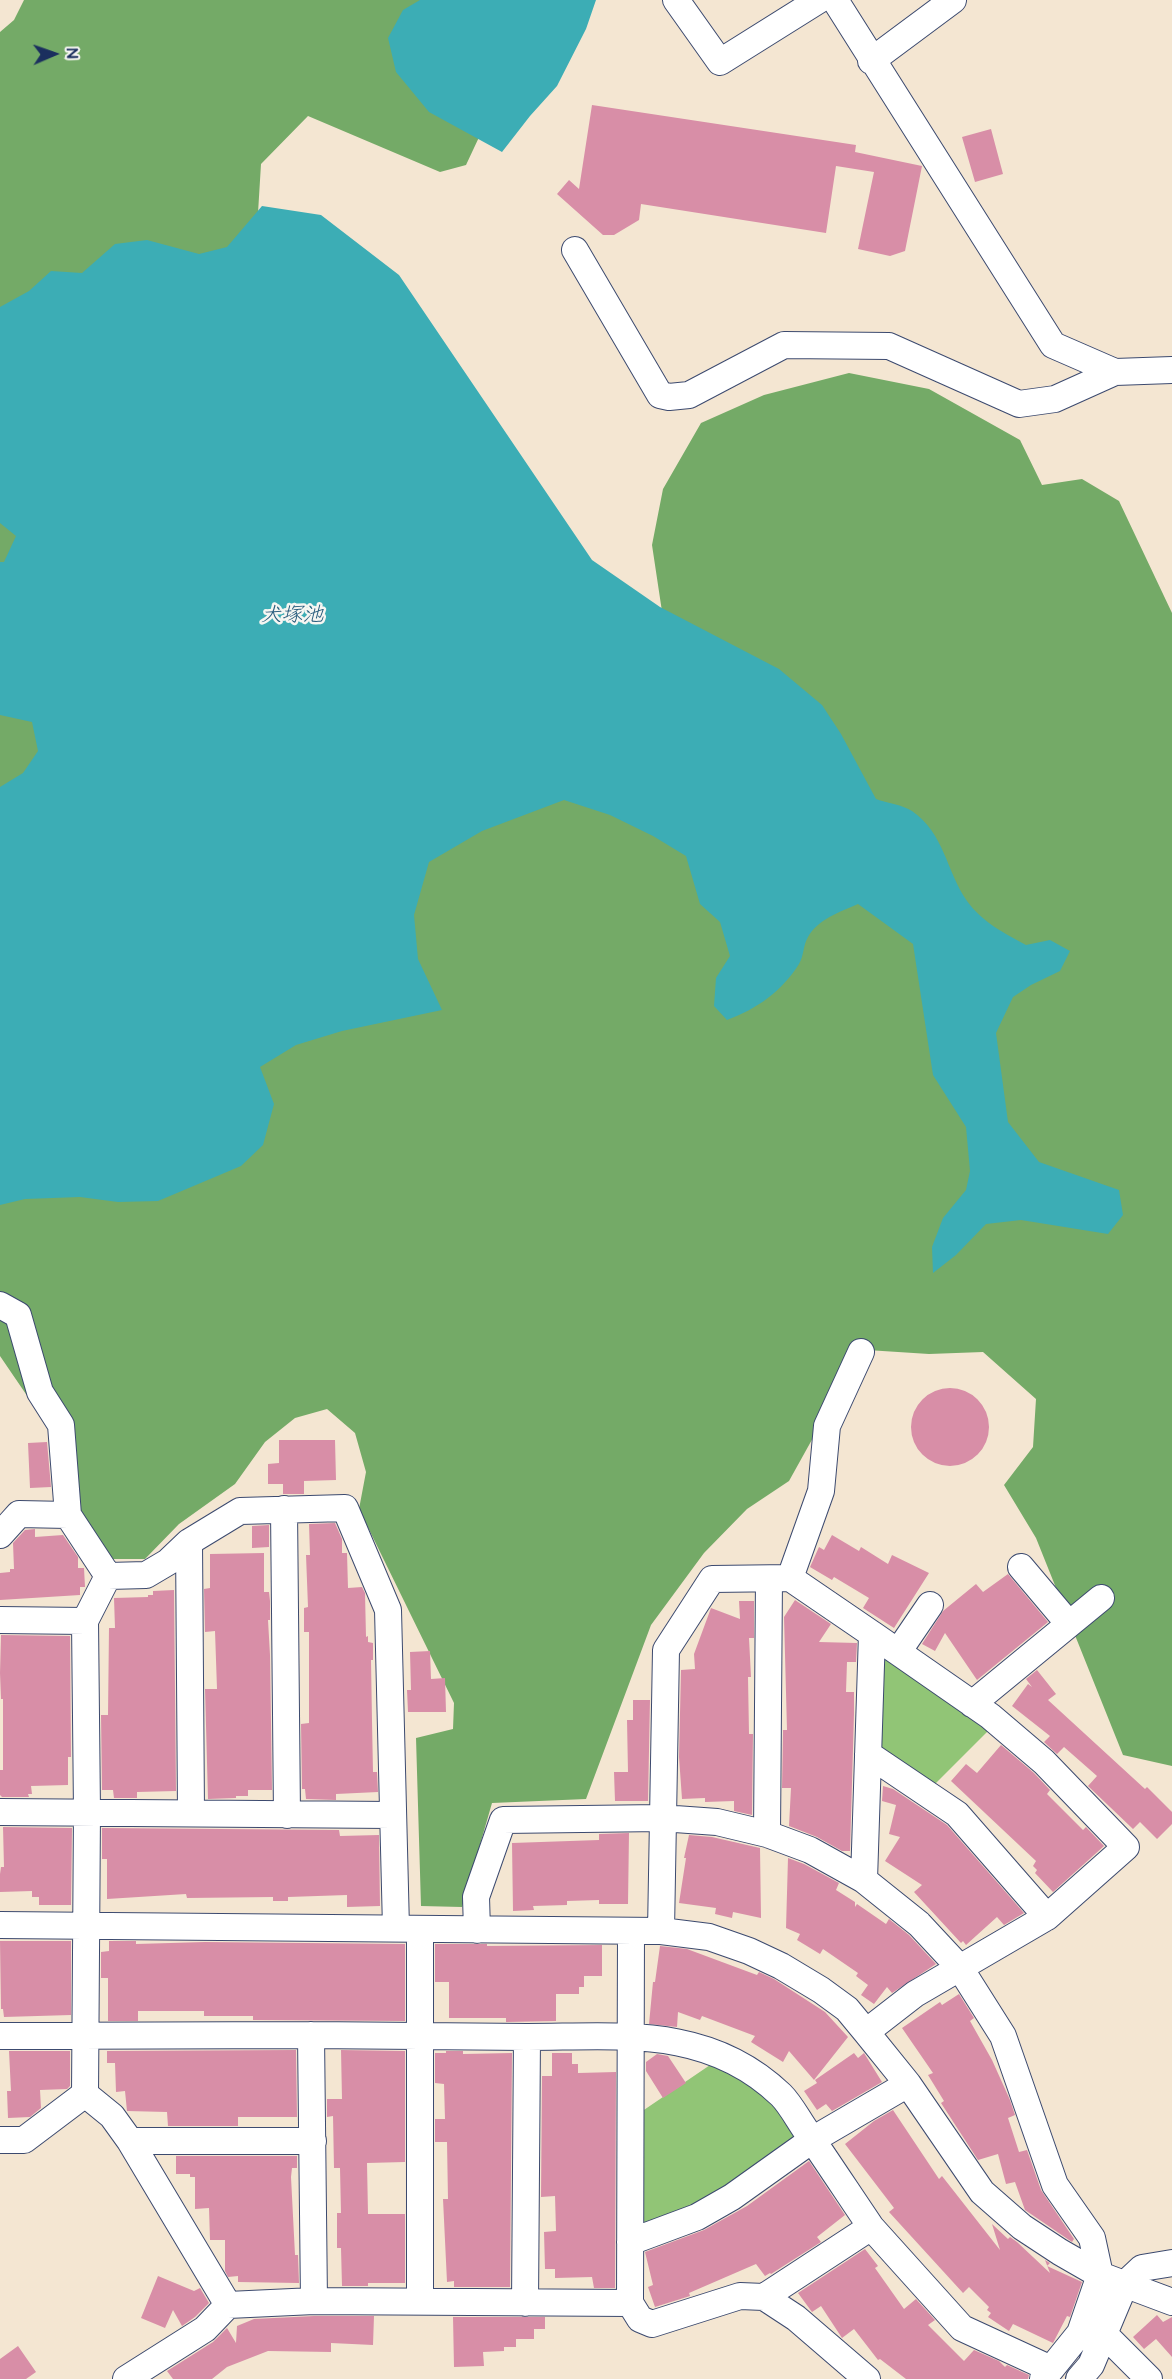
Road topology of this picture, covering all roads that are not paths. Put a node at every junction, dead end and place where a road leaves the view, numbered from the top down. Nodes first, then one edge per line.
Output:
1 (676, 0) edge
2 (819, 0) edge
3 (835, 0) edge
4 (953, 0) edge
5 (871, 61) junction
6 (575, 250) dead end
7 (1172, 370) edge
8 (1115, 372) junction
9 (0, 1305) edge
10 (861, 1352) dead end
11 (284, 1509) junction
12 (68, 1515) junction
13 (0, 1535) edge
14 (189, 1542) junction
15 (1021, 1567) dead end
16 (108, 1576) junction
17 (779, 1578) junction
18 (1101, 1598) dead end
19 (930, 1605) dead end
20 (0, 1620) edge
21 (85, 1621) junction
22 (1069, 1624) junction
23 (872, 1634) junction
24 (898, 1652) junction
25 (972, 1704) junction
26 (868, 1754) junction
27 (0, 1812) edge
28 (87, 1812) junction
29 (191, 1812) junction
30 (287, 1815) junction
31 (392, 1815) junction
32 (662, 1818) junction
33 (767, 1834) junction
34 (864, 1880) junction
35 (1047, 1917) junction
36 (0, 1925) edge
37 (86, 1926) junction
38 (408, 1929) junction
39 (477, 1930) junction
40 (631, 1931) junction
41 (660, 1931) junction
42 (960, 1968) junction
43 (866, 2031) junction
44 (84, 2034) junction
45 (311, 2035) junction
46 (0, 2036) edge
47 (421, 2036) junction
48 (526, 2037) junction
49 (632, 2037) junction
50 (908, 2084) junction
51 (85, 2094) junction
52 (0, 2140) edge
53 (812, 2140) junction
54 (130, 2141) junction
55 (313, 2141) junction
56 (871, 2227) junction
57 (630, 2242) junction
58 (1172, 2263) edge
59 (1100, 2275) junction
60 (1125, 2284) junction
61 (764, 2297) junction
62 (314, 2301) junction
63 (420, 2301) junction
64 (1172, 2302) edge
65 (525, 2303) junction
66 (630, 2303) junction
67 (228, 2305) junction
68 (1103, 2333) junction
69 (1047, 2374) edge
70 (126, 2379) edge
71 (867, 2379) edge
72 (1079, 2379) edge
73 (1149, 2379) edge

1 - 2 street
3 - 5 street
4 - 5 street
5 - 8 street
6 - 8 street
7 - 8 street
9 - 12 street
10 - 17 street
11 - 14 street
11 - 30 street
11 - 31 street
12 - 13 street
12 - 16 street
14 - 16 street
14 - 29 street
15 - 22 street
16 - 21 street
17 - 23 street
17 - 32 street
17 - 33 street
18 - 22 street
19 - 24 street
20 - 21 street
21 - 28 street
22 - 25 street
23 - 24 street
23 - 26 street
24 - 25 street
25 - 35 street
26 - 34 street
26 - 35 street
27 - 28 street
28 - 29 street
28 - 37 street
29 - 30 street
30 - 31 street
31 - 38 street
32 - 33 street
32 - 39 street
32 - 41 street
33 - 34 street
34 - 42 street
35 - 42 street
36 - 37 street
37 - 38 street
37 - 44 street
38 - 39 street
38 - 47 street
39 - 40 street
40 - 41 street
40 - 49 street
41 - 43 street
42 - 43 street
42 - 59 street
43 - 50 street
44 - 45 street
44 - 46 street
44 - 51 street
45 - 47 street
45 - 55 street
47 - 48 street
47 - 63 street
48 - 49 street
48 - 65 street
49 - 53 street
49 - 57 street
50 - 53 street
50 - 59 street
51 - 52 street
51 - 54 street
53 - 56 street
53 - 57 street
54 - 55 street
54 - 67 street
55 - 62 street
56 - 61 street
56 - 69 street
57 - 66 street
58 - 60 street
59 - 60 street
59 - 69 street
60 - 64 street
60 - 68 street
61 - 66 street
61 - 71 street
62 - 63 street
62 - 67 street
63 - 65 street
65 - 66 street
67 - 70 street
68 - 72 street
68 - 73 street

